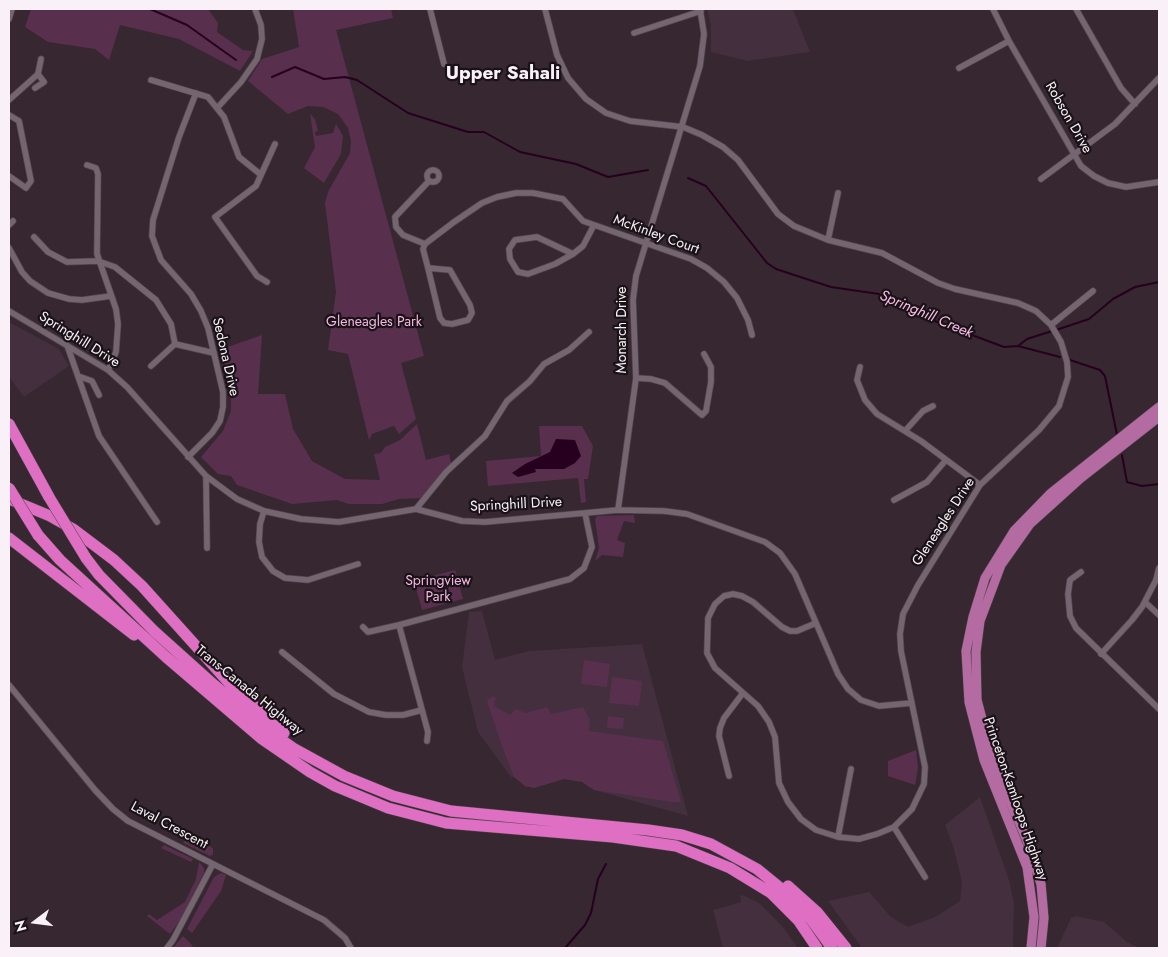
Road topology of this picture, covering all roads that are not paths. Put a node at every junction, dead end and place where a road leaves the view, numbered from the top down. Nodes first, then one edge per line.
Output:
1 (12, 9) edge
2 (255, 9) edge
3 (430, 9) edge
4 (545, 9) edge
5 (993, 9) edge
6 (1076, 9) edge
7 (700, 10) edge
8 (9, 19) edge
9 (634, 33) dead end
10 (1009, 41) junction
11 (41, 59) dead end
12 (444, 64) dead end
13 (959, 68) dead end
14 (38, 74) junction
15 (1159, 78) edge
16 (151, 80) dead end
17 (35, 88) dead end
18 (196, 93) junction
19 (9, 100) edge
20 (1135, 104) junction
21 (218, 107) junction
22 (9, 115) edge
23 (683, 127) junction
24 (275, 144) dead end
25 (1074, 156) junction
26 (87, 165) dead end
27 (260, 174) junction
28 (9, 176) edge
29 (1041, 179) dead end
30 (429, 181) dead end
31 (1159, 182) edge
32 (838, 194) dead end
33 (594, 225) junction
34 (34, 237) dead end
35 (828, 240) junction
36 (425, 244) junction
37 (646, 244) junction
38 (9, 248) edge
39 (573, 254) junction
40 (98, 261) junction
41 (428, 268) junction
42 (267, 282) dead end
43 (1093, 291) dead end
44 (112, 296) junction
45 (9, 312) edge
46 (1051, 324) junction
47 (589, 332) dead end
48 (752, 335) dead end
49 (175, 344) junction
50 (67, 345) junction
51 (214, 353) junction
52 (704, 354) dead end
53 (151, 366) dead end
54 (860, 367) dead end
55 (108, 370) junction
56 (78, 376) junction
57 (636, 378) junction
58 (99, 395) dead end
59 (933, 406) dead end
60 (1159, 407) edge
61 (1159, 417) edge
62 (9, 424) edge
63 (905, 430) junction
64 (188, 457) junction
65 (946, 460) junction
66 (206, 476) junction
67 (980, 485) junction
68 (9, 488) edge
69 (9, 499) edge
70 (894, 500) dead end
71 (416, 509) junction
72 (618, 510) junction
73 (264, 511) junction
74 (585, 513) junction
75 (157, 522) dead end
76 (9, 538) edge
77 (207, 548) dead end
78 (358, 564) dead end
79 (1159, 568) edge
80 (1081, 572) dead end
81 (1145, 602) junction
82 (1159, 615) edge
83 (816, 623) junction
84 (399, 625) junction
85 (362, 627) dead end
86 (282, 652) dead end
87 (1101, 654) junction
88 (166, 657) junction
89 (9, 685) edge
90 (743, 693) junction
91 (912, 703) junction
92 (422, 710) junction
93 (1159, 710) edge
94 (427, 741) dead end
95 (318, 762) junction
96 (851, 769) dead end
97 (729, 776) dead end
98 (894, 827) junction
99 (838, 837) junction
100 (213, 864) junction
101 (758, 869) junction
102 (925, 877) dead end
103 (798, 920) junction
104 (166, 948) edge
105 (351, 948) edge
106 (812, 948) edge
107 (817, 948) edge
108 (832, 948) edge
109 (846, 948) edge
110 (1030, 948) edge
111 (1041, 948) edge

1 - 8 street
2 - 21 street
3 - 12 street
4 - 23 street, Gleneagles Drive
5 - 10 street, Robson Drive
6 - 20 street
7 - 9 street
7 - 23 street, Monarch Drive
10 - 13 street
10 - 25 street, Robson Drive
11 - 14 street
14 - 17 street
14 - 19 street
15 - 20 street
16 - 18 street
18 - 21 street
18 - 51 street, Sedona Drive
20 - 25 street
21 - 27 street
22 - 28 street
23 - 35 street, Gleneagles Drive
23 - 37 street, Monarch Drive
24 - 27 street
25 - 29 street
25 - 31 street, Robson Drive
26 - 40 street
27 - 42 street
30 - 36 street
32 - 35 street
33 - 36 street, McKinley Court
33 - 37 street, McKinley Court
33 - 39 street
34 - 40 street
35 - 46 street, Gleneagles Drive
36 - 41 street
37 - 48 street, McKinley Court
37 - 57 street, Monarch Drive
38 - 44 street
39 - 39 street
40 - 44 street
40 - 49 street
41 - 41 street
43 - 46 street
44 - 55 street
45 - 50 street, Springhill Drive
46 - 67 street, Gleneagles Drive
47 - 71 street
49 - 51 street
49 - 53 street
50 - 55 street, Springhill Drive
50 - 56 street
51 - 64 street, Sedona Drive
52 - 57 street
54 - 63 street
55 - 64 street, Springhill Drive
56 - 58 street
56 - 75 street
57 - 72 street, Monarch Drive
59 - 63 street
60 - 110 main road, Princeton-Kamloops Highway
61 - 111 main road, Princeton-Kamloops Highway
62 - 95 highway, Trans-Canada Highway, bridge
63 - 65 street
64 - 66 street, Springhill Drive
65 - 67 street
65 - 70 street
66 - 73 street, Springhill Drive
66 - 77 street
67 - 91 street, Gleneagles Drive
68 - 88 highway, Trans-Canada Highway, bridge
69 - 95 highway
71 - 73 street, Springhill Drive
71 - 74 street, Springhill Drive
72 - 74 street, Springhill Drive
72 - 83 street, Springhill Drive
73 - 78 street
74 - 84 street
76 - 88 highway
79 - 81 street
80 - 87 street
81 - 82 street
81 - 87 street
83 - 90 street, Gleneagles Drive
83 - 91 street, Springhill Drive
84 - 85 street
84 - 92 street
86 - 92 street
87 - 93 street
88 - 103 highway, Trans-Canada Highway
89 - 100 street, Laval Crescent
90 - 97 street
90 - 99 street, Gleneagles Drive
91 - 98 street, Gleneagles Drive
92 - 94 street
95 - 101 highway, Trans-Canada Highway
96 - 99 street
98 - 99 street, Gleneagles Drive
98 - 102 street
100 - 104 street
100 - 105 street, Laval Crescent
101 - 108 highway, Trans-Canada Highway
101 - 109 highway
103 - 106 highway
103 - 107 highway, Trans-Canada Highway

